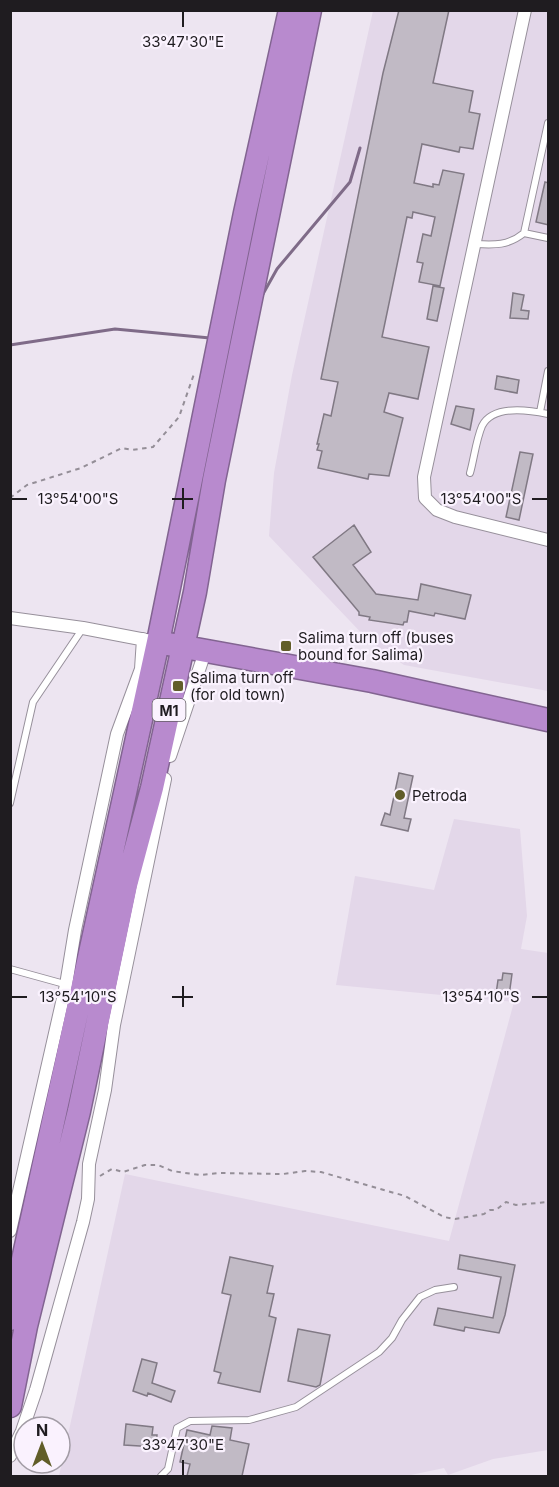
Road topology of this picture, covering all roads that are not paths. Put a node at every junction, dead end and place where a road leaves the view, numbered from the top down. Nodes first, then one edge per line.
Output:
1 (290, 10) edge
2 (310, 10) edge
3 (525, 10) edge
4 (549, 123) edge
5 (524, 233) junction
6 (549, 238) edge
7 (474, 244) junction
8 (549, 371) edge
9 (540, 412) junction
10 (549, 414) edge
11 (470, 473) dead end
12 (549, 540) edge
13 (10, 618) edge
14 (83, 628) junction
15 (150, 641) junction
16 (183, 647) junction
17 (205, 652) junction
18 (549, 720) edge
19 (10, 803) edge
20 (10, 969) edge
21 (74, 986) junction
22 (10, 1231) edge
23 (454, 1287) dead end
24 (10, 1319) edge
25 (10, 1406) edge
26 (10, 1456) edge
27 (167, 1473) edge
28 (161, 1476) edge

1 - 15 highway, M1
2 - 16 highway, M1
3 - 7 street
4 - 5 lane
5 - 6 lane
5 - 7 lane
7 - 12 street
8 - 9 lane
9 - 10 lane
9 - 11 lane
13 - 14 street
14 - 15 street
14 - 19 lane
15 - 16 highway
15 - 21 highway, M1
16 - 17 highway
16 - 25 highway, M1
17 - 18 highway
17 - 26 street
20 - 21 lane
21 - 22 street
21 - 24 highway, M1
23 - 27 lane
27 - 28 lane

